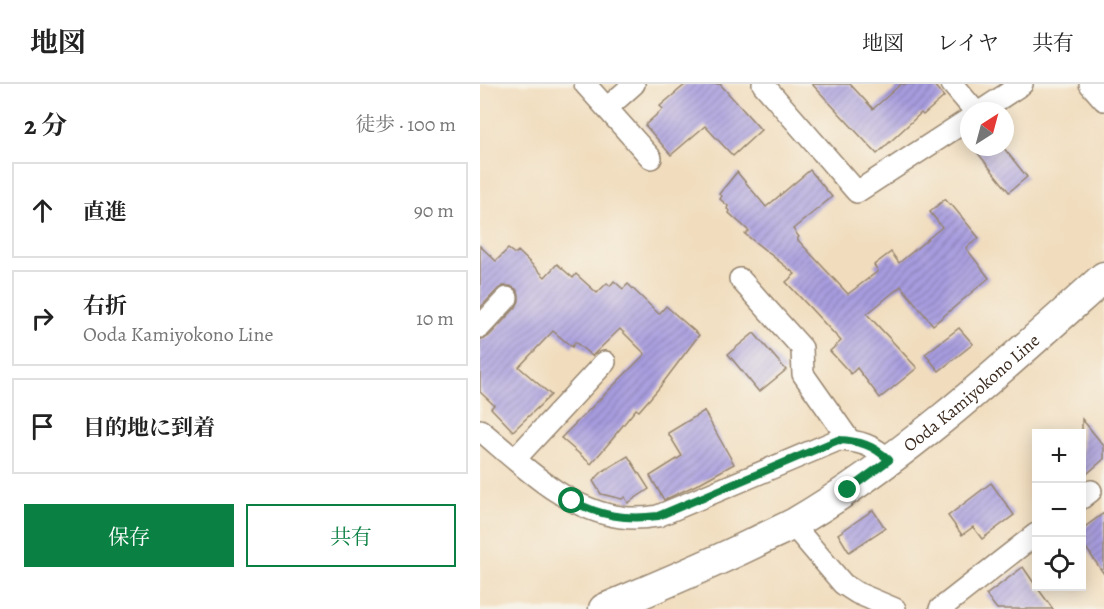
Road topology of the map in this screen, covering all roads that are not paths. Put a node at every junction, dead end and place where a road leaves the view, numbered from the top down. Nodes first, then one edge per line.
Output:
1 (585, 84) edge
2 (634, 84) edge
3 (763, 84) edge
4 (952, 84) edge
5 (1022, 84) edge
6 (1090, 84) edge
7 (1104, 100) edge
8 (967, 102) edge
9 (995, 102) edge
10 (607, 108) junction
11 (960, 125) edge
12 (651, 159) dead end
13 (1104, 277) edge
14 (740, 279) dead end
15 (507, 298) dead end
16 (480, 327) edge
17 (605, 362) dead end
18 (480, 430) edge
19 (850, 441) junction
20 (515, 459) junction
21 (889, 460) junction
22 (792, 524) junction
23 (1032, 537) edge
24 (604, 609) edge
25 (895, 609) edge
26 (940, 609) edge

1 - 10 street
2 - 10 street
3 - 11 street
4 - 8 street
5 - 9 street
6 - 7 street
10 - 12 street
13 - 21 main road, Ooda Kamiyokono Line
14 - 19 street
15 - 16 street
17 - 20 street
18 - 20 street
19 - 20 street
19 - 21 street
21 - 22 main road, Ooda Kamiyokono Line
22 - 24 main road, Ooda Kamiyokono Line
22 - 25 street
23 - 26 street

